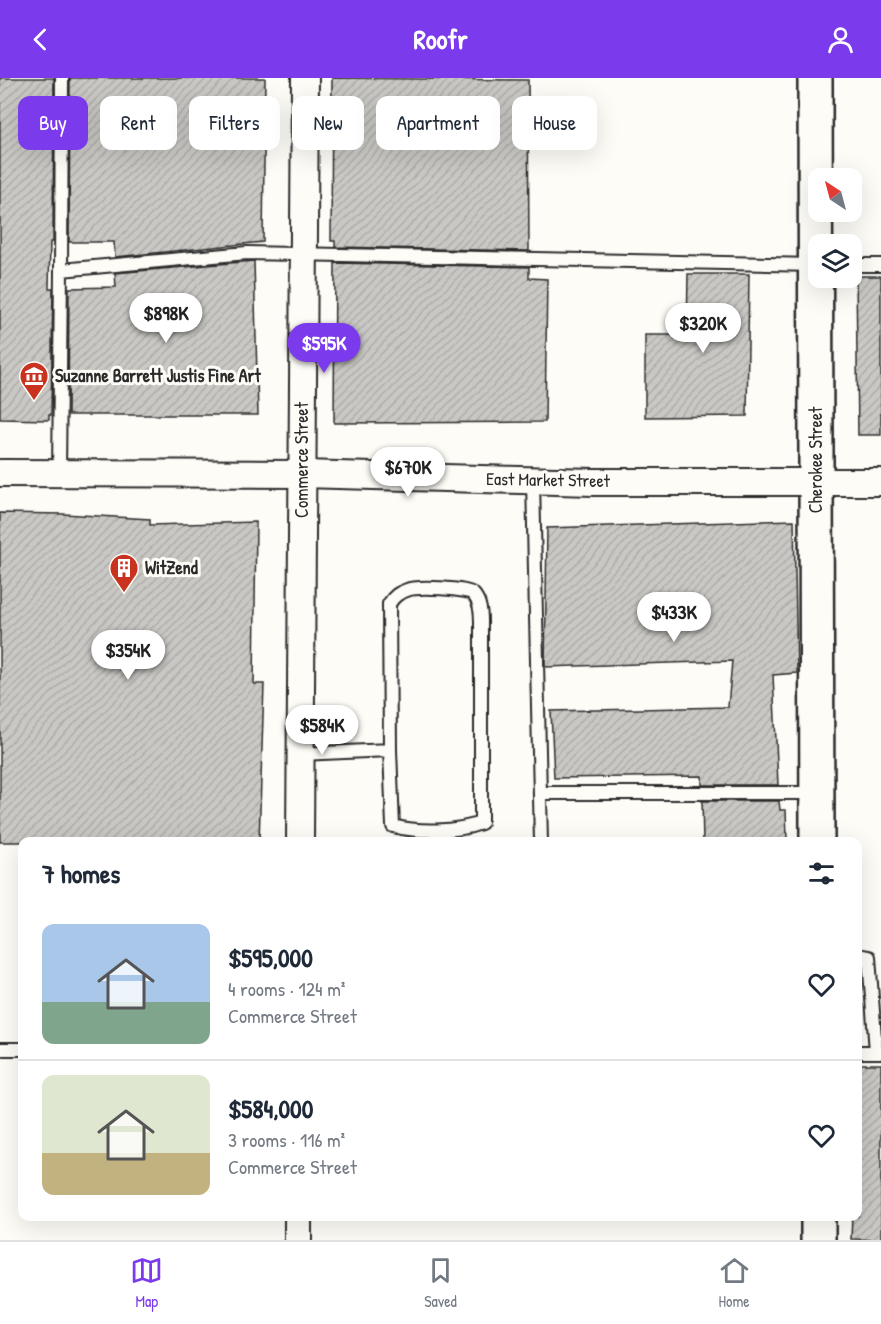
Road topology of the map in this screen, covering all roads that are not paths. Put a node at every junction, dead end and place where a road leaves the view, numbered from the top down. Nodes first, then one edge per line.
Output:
1 (62, 78) edge
2 (305, 78) edge
3 (815, 78) edge
4 (817, 234) edge
5 (304, 254) junction
6 (808, 265) edge
7 (862, 265) edge
8 (881, 265) edge
9 (61, 270) junction
10 (817, 288) edge
11 (0, 473) edge
12 (59, 474) junction
13 (302, 474) junction
14 (533, 480) junction
15 (816, 482) junction
16 (881, 482) edge
17 (390, 750) junction
18 (300, 754) junction
19 (540, 793) junction
20 (817, 793) junction
21 (300, 837) edge
22 (541, 837) edge
23 (817, 837) edge
24 (862, 956) edge
25 (878, 1028) edge
26 (18, 1048) edge
27 (0, 1049) edge
28 (862, 1052) edge
29 (878, 1052) edge
30 (298, 1221) edge
31 (818, 1221) edge
32 (298, 1240) edge
33 (818, 1240) edge

1 - 9 lane
2 - 5 street, Commerce Street
3 - 4 main road, Cherokee Street
5 - 6 lane
5 - 9 lane
5 - 13 street, Commerce Street
7 - 8 lane
9 - 12 lane
10 - 15 main road, Cherokee Street
11 - 12 street, East Market Street
12 - 13 street, East Market Street
13 - 14 street, East Market Street
13 - 18 street, Commerce Street
14 - 15 street, East Market Street
14 - 19 lane
15 - 16 street, East Market Street
15 - 20 main road, Cherokee Street
17 - 17 lane
17 - 18 lane
18 - 21 street, Commerce Street
19 - 20 lane
19 - 22 lane
20 - 23 main road, Cherokee Street
24 - 25 lane
25 - 29 lane
26 - 27 lane
28 - 29 lane
30 - 32 street
31 - 33 main road

